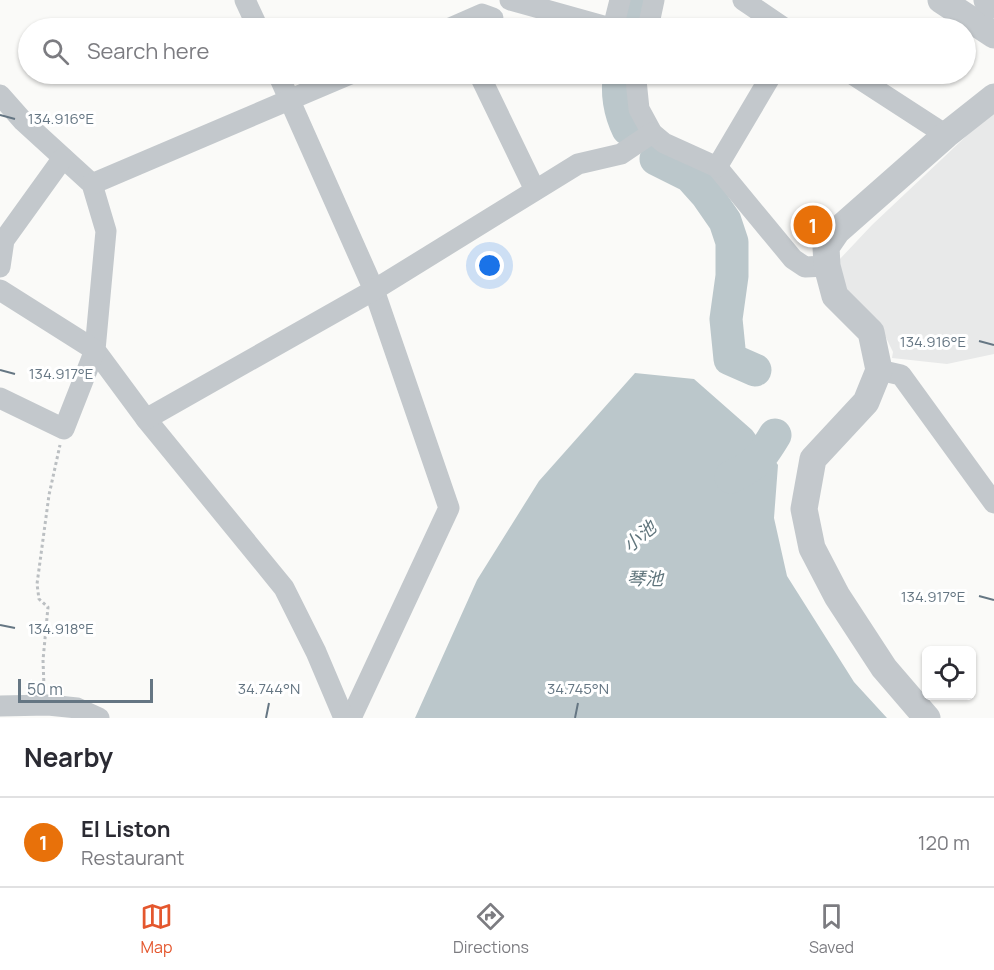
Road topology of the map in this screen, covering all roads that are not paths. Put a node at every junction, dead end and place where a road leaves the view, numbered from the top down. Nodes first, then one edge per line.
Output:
1 (245, 0) edge
2 (510, 0) edge
3 (620, 0) edge
4 (654, 0) edge
5 (743, 0) edge
6 (941, 0) edge
7 (987, 0) edge
8 (994, 4) edge
9 (493, 15) edge
10 (253, 18) edge
11 (473, 18) edge
12 (576, 18) edge
13 (615, 18) edge
14 (650, 18) edge
15 (769, 18) edge
16 (968, 18) edge
17 (976, 23) edge
18 (994, 35) edge
19 (283, 84) edge
20 (327, 84) edge
21 (484, 84) edge
22 (636, 84) edge
23 (766, 84) edge
24 (867, 84) edge
25 (0, 94) edge
26 (994, 97) edge
27 (290, 100) junction
28 (652, 133) junction
29 (946, 135) junction
30 (63, 158) junction
31 (717, 167) junction
32 (92, 184) junction
33 (535, 190) junction
34 (827, 266) junction
35 (0, 267) edge
36 (0, 290) edge
37 (374, 290) junction
38 (95, 350) junction
39 (879, 370) junction
40 (0, 398) edge
41 (146, 419) junction
42 (994, 503) edge
43 (0, 706) edge
44 (99, 718) edge
45 (344, 718) edge
46 (351, 718) edge
47 (927, 718) edge

1 - 10 street
2 - 12 street
3 - 13 street
4 - 14 street
5 - 15 street
6 - 16 street
7 - 8 street
9 - 11 street
17 - 18 street
19 - 27 street
20 - 27 street
21 - 33 street
22 - 28 street
23 - 31 street
24 - 29 street
25 - 30 street
26 - 29 street
27 - 32 street
27 - 37 street
28 - 31 street
28 - 33 street
29 - 34 street
30 - 32 street
30 - 35 street
31 - 34 street
32 - 38 street
33 - 37 street
34 - 39 street
36 - 38 street
37 - 41 street
37 - 46 street
38 - 40 street
38 - 41 street
39 - 42 street
39 - 47 street
41 - 45 street
43 - 44 street

